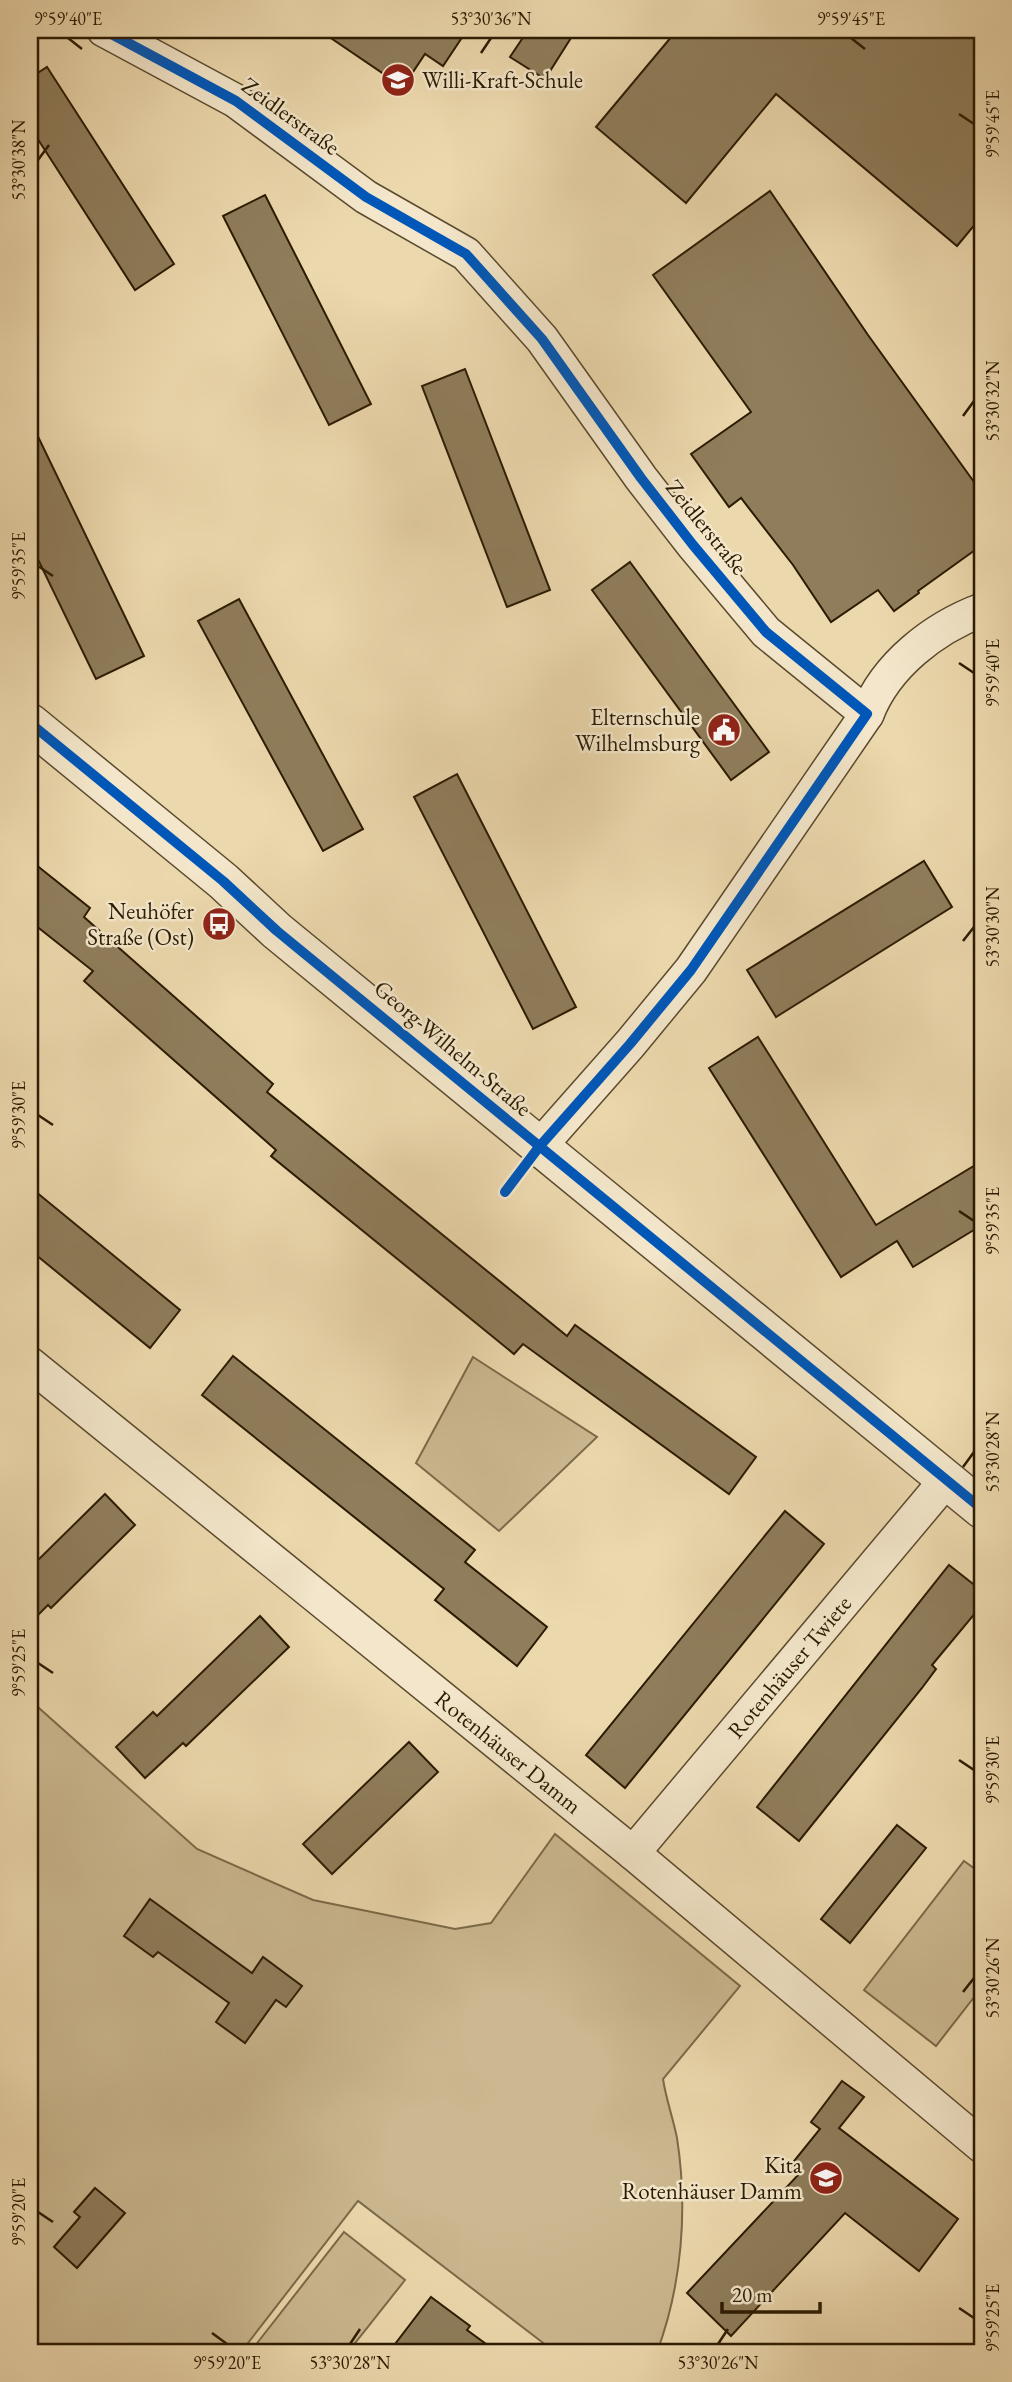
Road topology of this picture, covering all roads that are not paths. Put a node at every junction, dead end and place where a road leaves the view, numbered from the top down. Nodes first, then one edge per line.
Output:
1 (104, 30) edge
2 (982, 610) edge
3 (867, 714) junction
4 (30, 723) edge
5 (539, 1147) junction
6 (30, 1364) edge
7 (947, 1479) junction
8 (982, 1509) edge
9 (633, 1853) junction
10 (982, 2146) edge

1 - 3 street, Zeidlerstraße
2 - 3 street
3 - 5 street
4 - 5 street, Georg-Wilhelm-Straße
5 - 7 street, Georg-Wilhelm-Straße
6 - 9 street, Rotenhäuser Damm
7 - 8 street, Georg-Wilhelm-Straße
7 - 9 street, Rotenhäuser Twiete
9 - 10 street, Rotenhäuser Damm

